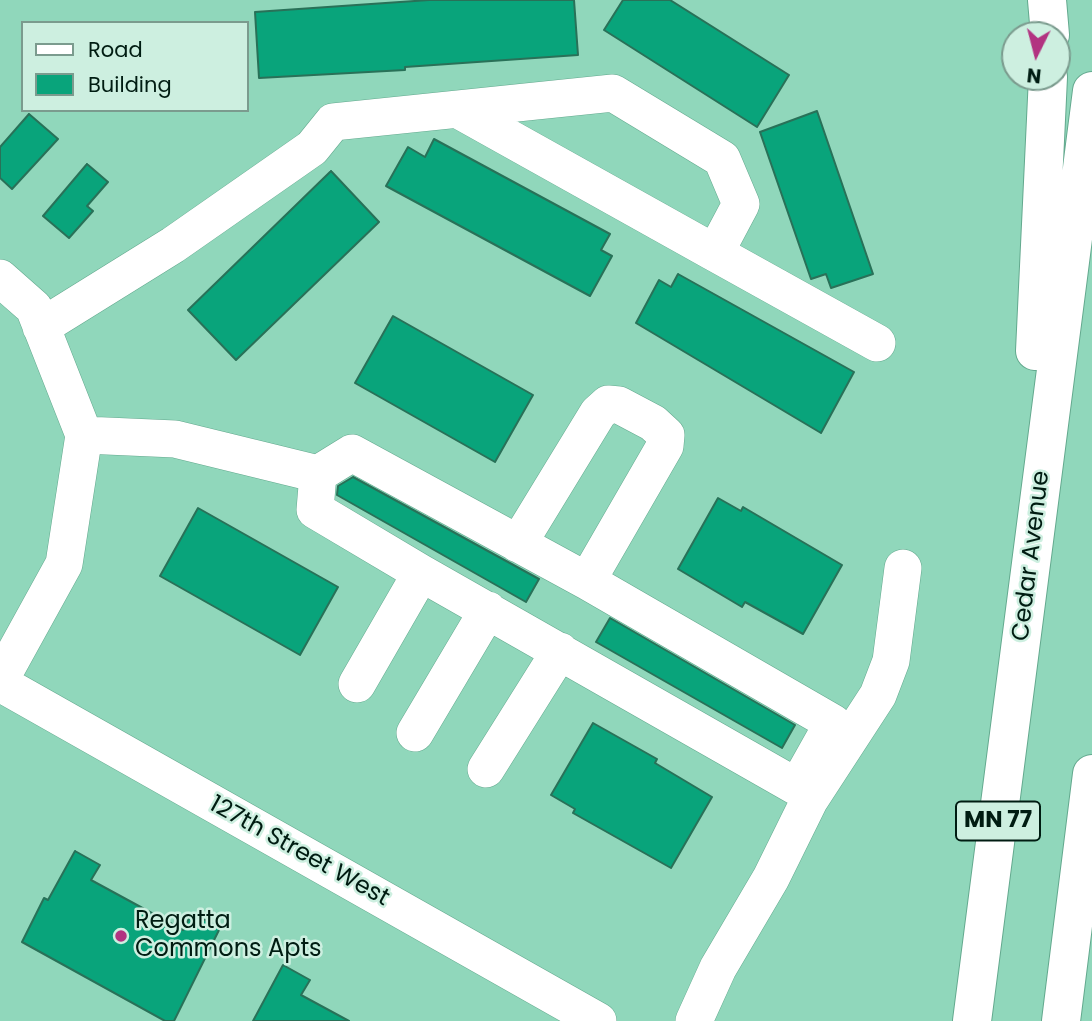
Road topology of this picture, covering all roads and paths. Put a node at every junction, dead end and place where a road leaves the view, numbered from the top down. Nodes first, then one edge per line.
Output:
1 (1047, 0) edge
2 (1048, 21) edge
3 (1047, 91) edge
4 (1092, 91) edge
5 (457, 109) junction
6 (715, 253) junction
7 (0, 278) edge
8 (41, 327) junction
9 (877, 343) dead end
10 (84, 435) junction
11 (318, 474) junction
12 (518, 544) junction
13 (903, 568) dead end
14 (421, 573) junction
15 (587, 581) junction
16 (488, 610) junction
17 (1023, 621) junction
18 (559, 651) junction
19 (0, 681) edge
20 (357, 684) dead end
21 (415, 733) dead end
22 (486, 769) dead end
23 (1092, 774) edge
24 (598, 1021) edge
25 (694, 1021) edge
26 (972, 1021) edge
27 (1061, 1021) edge

1 - 2 highway
3 - 17 highway
4 - 17 highway, Cedar Avenue / MN 77
5 - 6 street
5 - 6 street
5 - 8 street
6 - 9 street
7 - 8 street
8 - 10 street
10 - 11 street
10 - 19 street
11 - 12 street
11 - 14 street
12 - 15 street
12 - 15 street
13 - 25 street
14 - 16 street
14 - 20 street
15 - 18 street
16 - 18 street
16 - 21 street
17 - 26 highway, Cedar Avenue / MN 77
18 - 22 street
19 - 24 street, 127th Street West
23 - 27 highway

